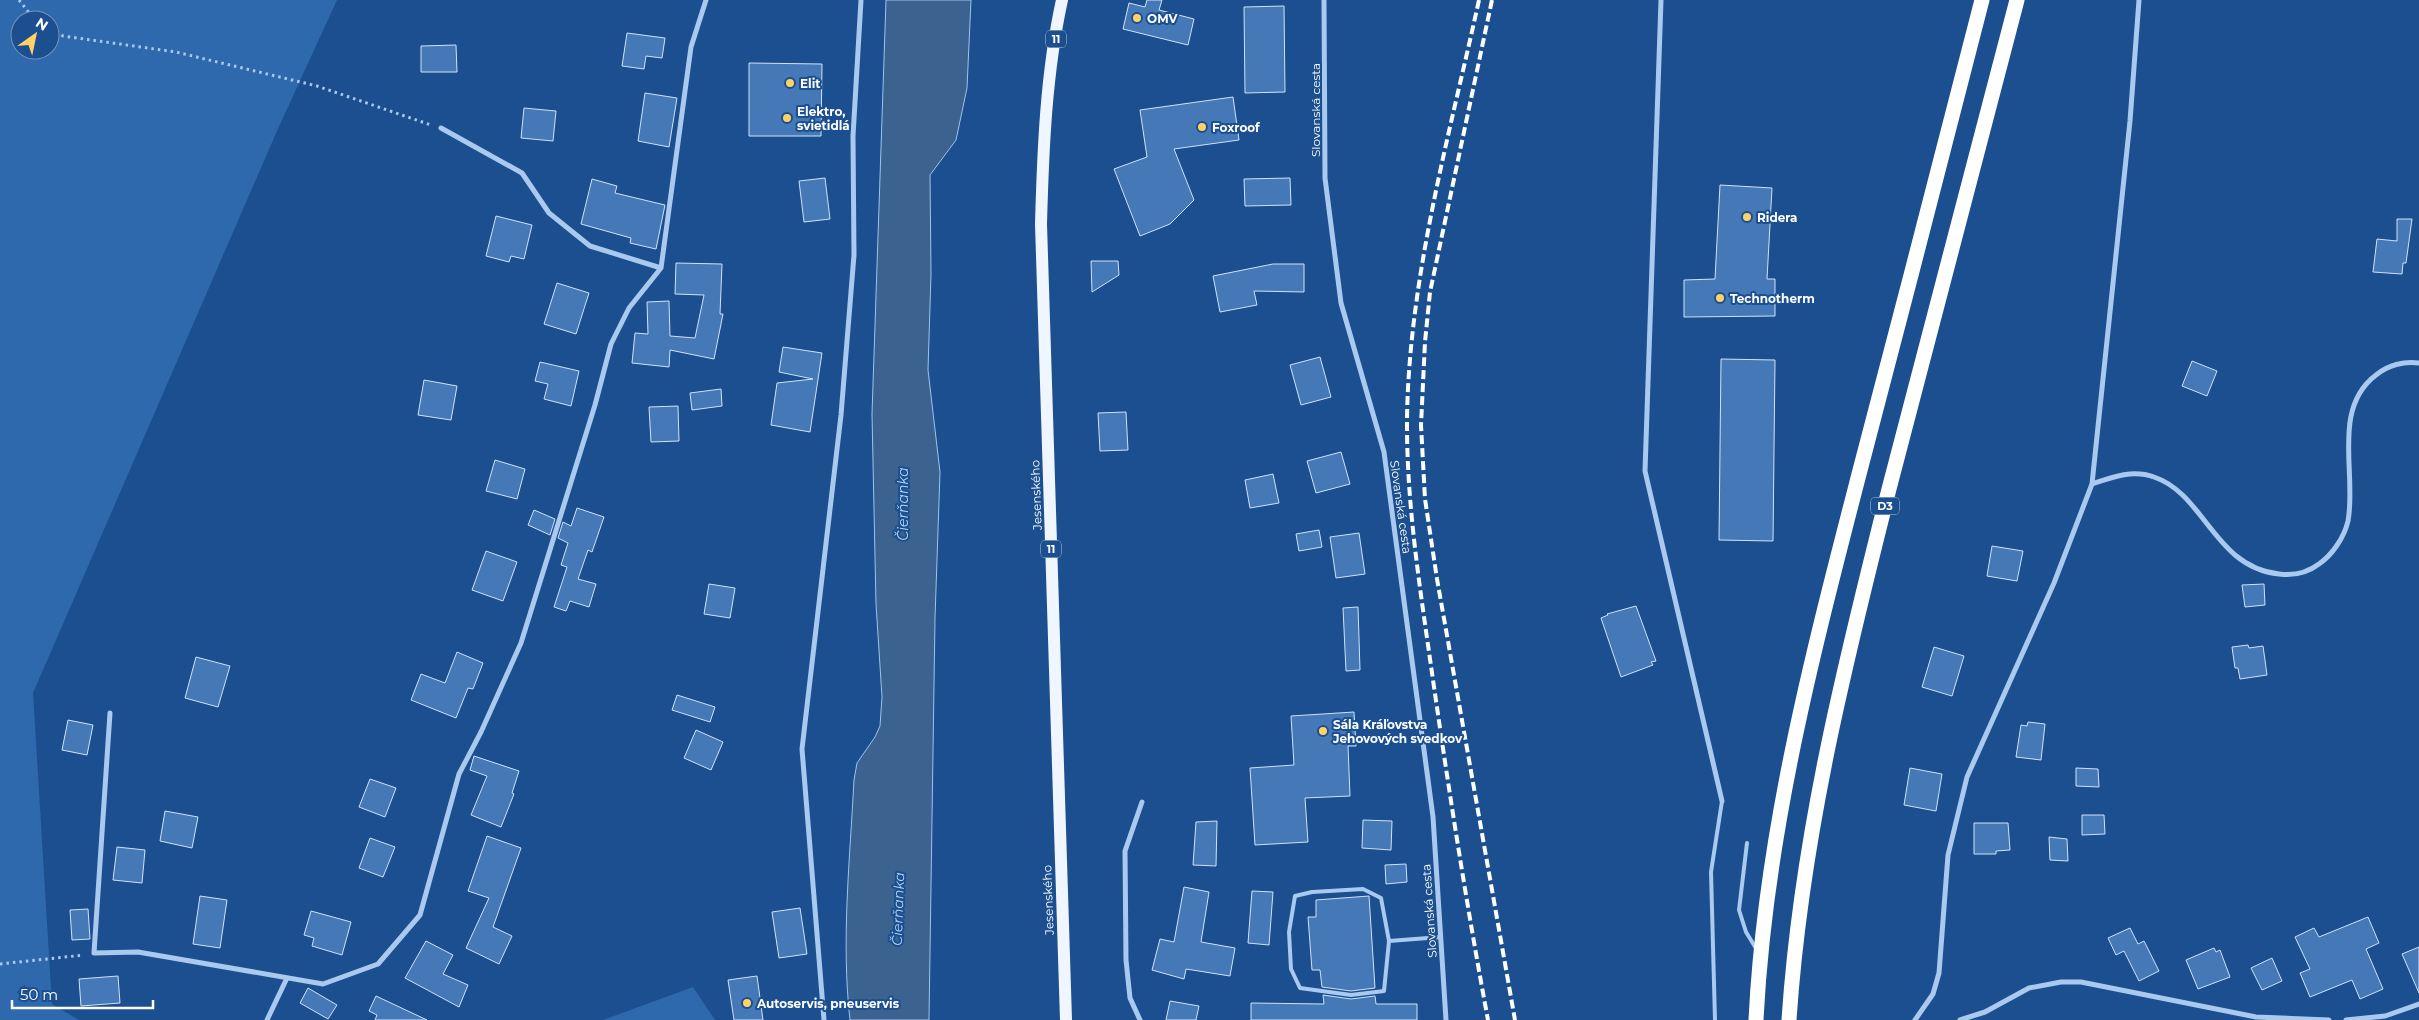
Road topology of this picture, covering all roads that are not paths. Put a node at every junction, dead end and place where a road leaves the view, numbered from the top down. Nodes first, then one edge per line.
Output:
1 (706, 0) edge
2 (861, 0) edge
3 (1062, 0) edge
4 (1324, 0) edge
5 (1661, 0) edge
6 (1982, 0) edge
7 (2017, 0) edge
8 (2138, 0) edge
9 (441, 128) road end
10 (661, 268) junction
11 (2419, 363) edge
12 (2092, 484) junction
13 (110, 713) dead end
14 (1722, 801) joint
15 (1142, 802) dead end
16 (1747, 843) dead end
17 (1441, 937) junction
18 (1389, 941) junction
19 (1762, 958) junction
20 (288, 978) junction
21 (2419, 1004) edge
22 (267, 1020) edge
23 (824, 1020) edge
24 (1066, 1020) edge
25 (1140, 1020) edge
26 (1446, 1020) edge
27 (1715, 1020) edge
28 (1756, 1020) edge
29 (1789, 1020) edge
30 (1915, 1020) edge
31 (1960, 1020) edge
32 (2329, 1020) edge
33 (2346, 1020) edge

1 - 10 street
2 - 23 street
3 - 24 main road, Jesenského / 11
4 - 17 street, Slovanská cesta
5 - 14 street
6 - 19 highway, D3
7 - 29 highway, D3
8 - 12 street
9 - 10 street
10 - 20 street
11 - 12 street
12 - 30 street
13 - 20 street
14 - 27 lane
15 - 25 street
16 - 19 lane
17 - 18 lane
17 - 26 street, Slovanská cesta
18 - 18 lane
19 - 28 highway, D3
20 - 22 street
21 - 33 street
31 - 32 street

